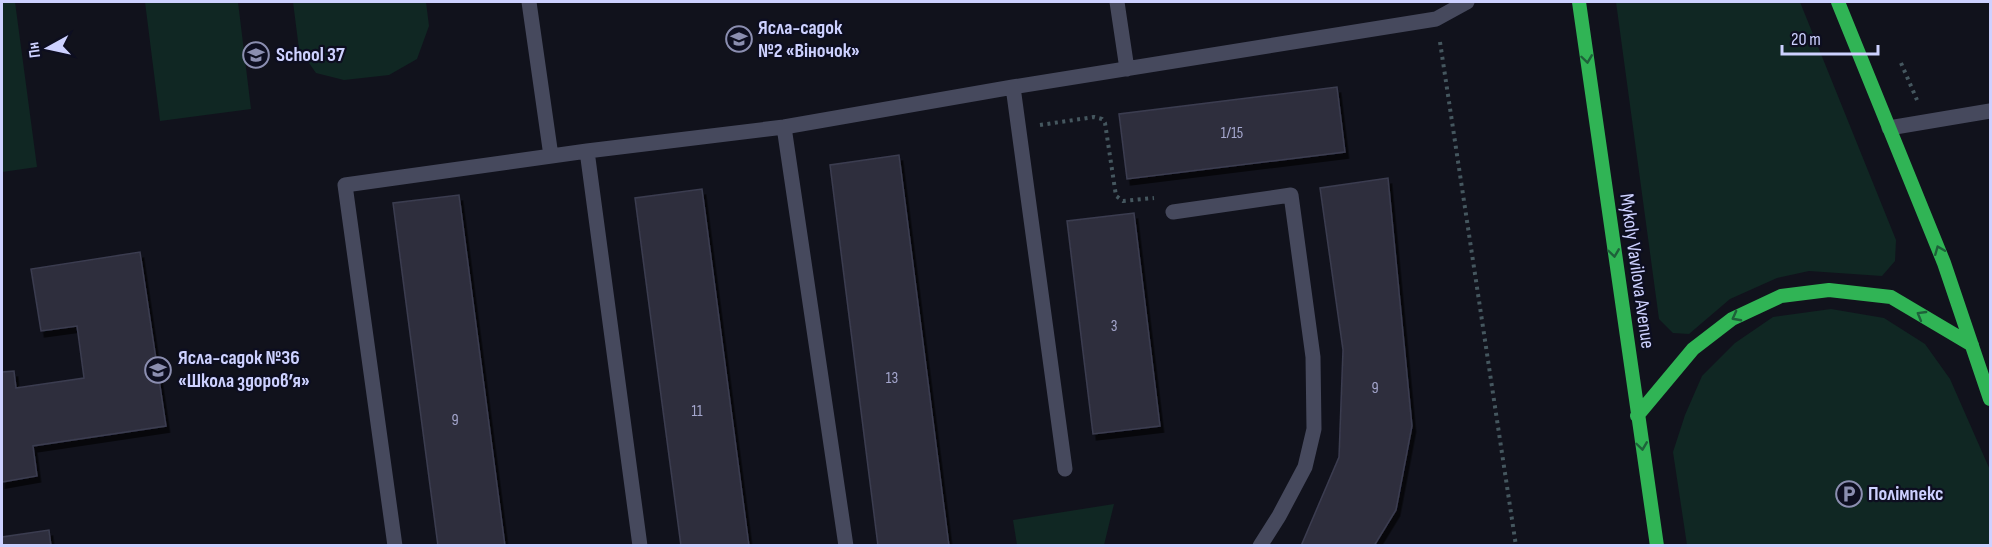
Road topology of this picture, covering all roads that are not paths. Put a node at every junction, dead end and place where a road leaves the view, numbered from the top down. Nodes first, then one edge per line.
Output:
1 (530, 2) edge
2 (1117, 2) edge
3 (1467, 2) edge
4 (1579, 2) edge
5 (1838, 2) edge
6 (1127, 69) junction
7 (1013, 87) junction
8 (1990, 111) edge
9 (784, 127) junction
10 (1889, 128) junction
11 (587, 151) junction
12 (552, 156) junction
13 (1173, 212) road end
14 (1972, 345) junction
15 (1990, 399) edge
16 (1637, 416) junction
17 (1065, 469) dead end
18 (395, 546) edge
19 (640, 546) edge
20 (846, 546) edge
21 (1260, 546) edge
22 (1657, 546) edge

1 - 12 lane
2 - 6 lane
3 - 6 lane
4 -> 16 main road, Mykoly Vavilova Avenue
5 - 10 main road
6 - 7 lane
7 - 9 lane
7 - 17 lane
8 - 10 lane
9 - 11 lane
9 - 20 lane
14 -> 10 main road
11 - 12 lane
11 - 19 lane
12 - 18 lane
13 - 21 lane
14 - 15 main road
14 -> 16 main road
16 -> 22 main road, Mykoly Vavilova Avenue

